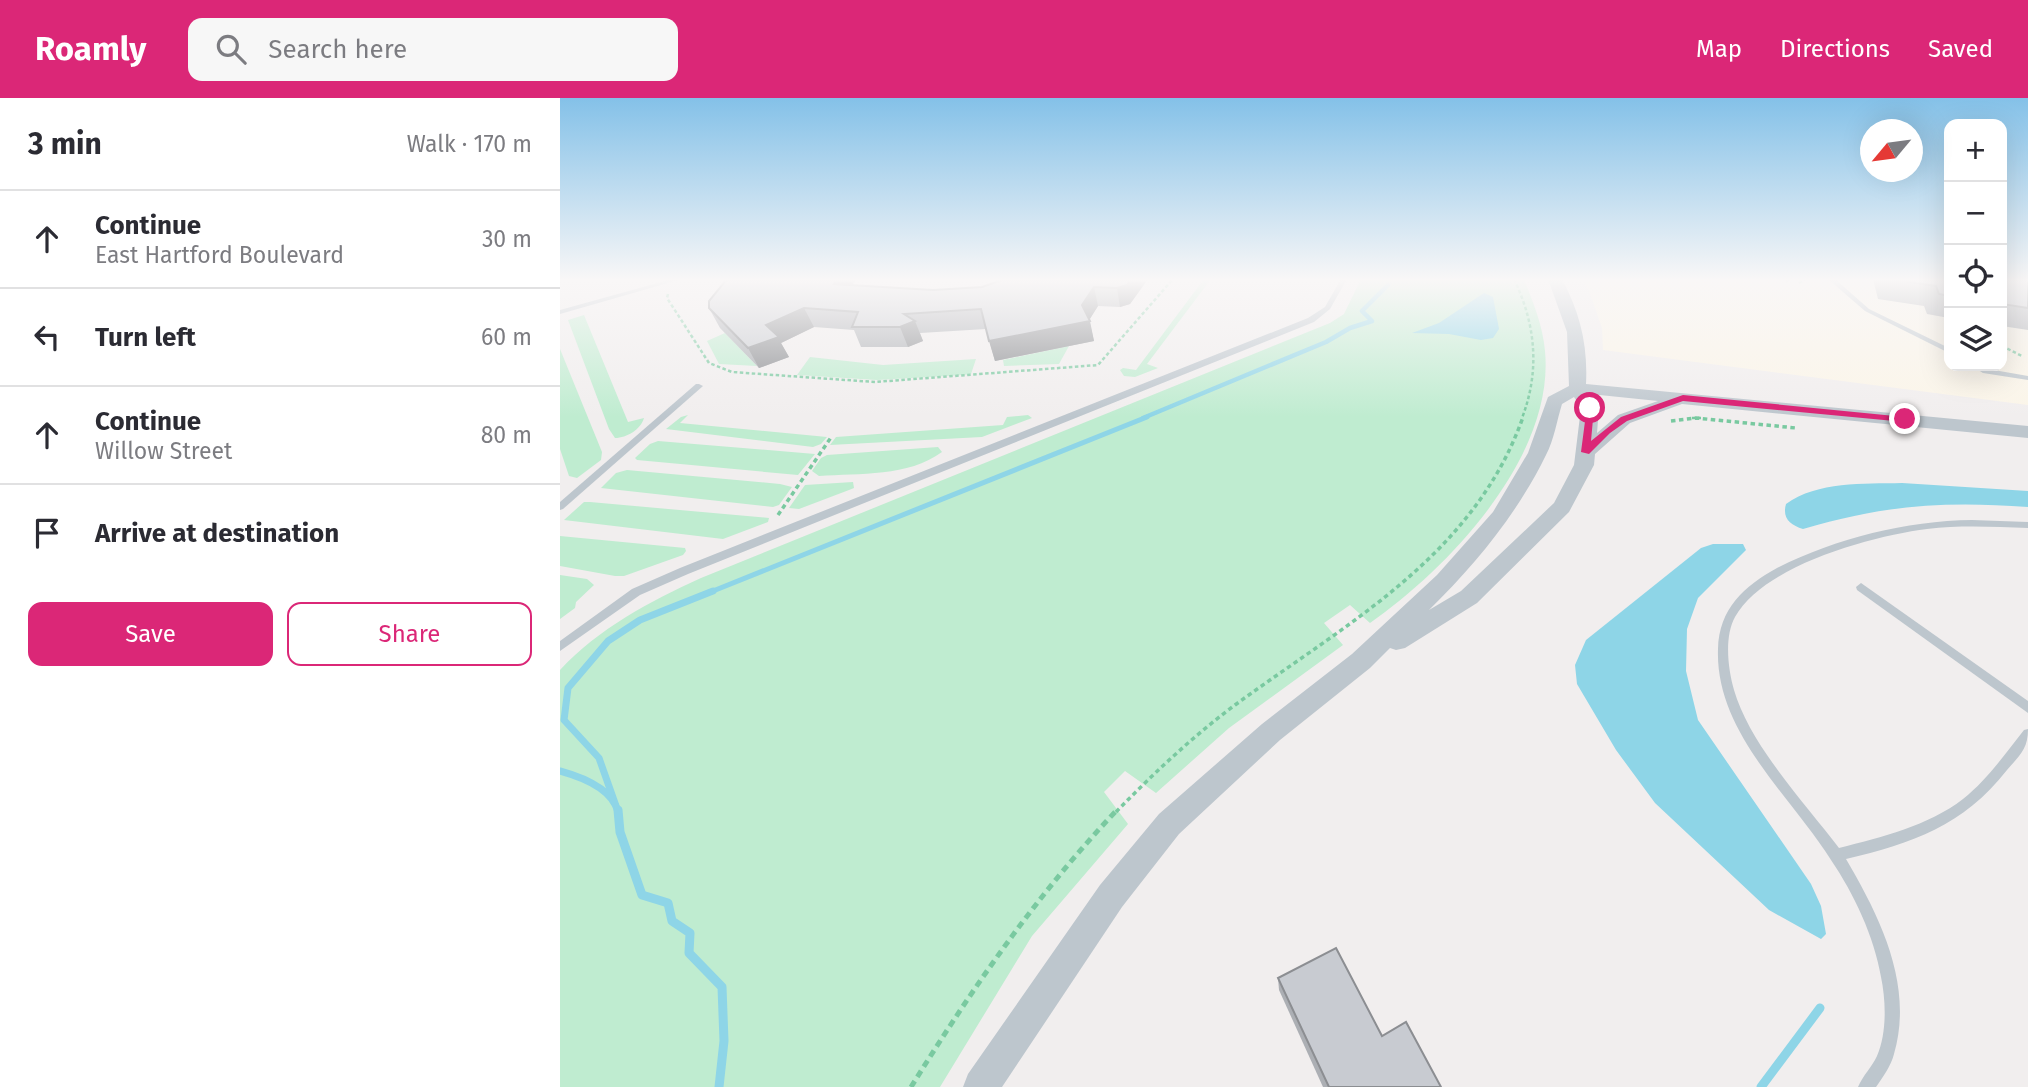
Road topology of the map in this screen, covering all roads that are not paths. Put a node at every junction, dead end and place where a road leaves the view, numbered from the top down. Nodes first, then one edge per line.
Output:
1 (1298, 325) edge
2 (1576, 325) edge
3 (1897, 325) edge
4 (1944, 348) edge
5 (1986, 371) edge
6 (2028, 378) edge
7 (699, 386) dead end
8 (1577, 388) junction
9 (1683, 398) junction
10 (2028, 432) edge
11 (1585, 452) junction
12 (560, 507) edge
13 (2028, 525) edge
14 (1861, 587) dead end
15 (560, 647) edge
16 (1361, 661) junction
17 (2028, 708) edge
18 (2028, 734) edge
19 (1836, 855) junction
20 (1872, 1084) edge
21 (981, 1087) edge

1 - 15 lane
2 - 8 street
3 - 4 lane
5 - 6 lane
7 - 12 lane
8 - 9 street
8 - 11 street
8 - 16 street
9 - 10 street
9 - 11 street
11 - 16 street
13 - 19 lane
14 - 17 lane
16 - 21 street
18 - 19 lane
19 - 20 lane

